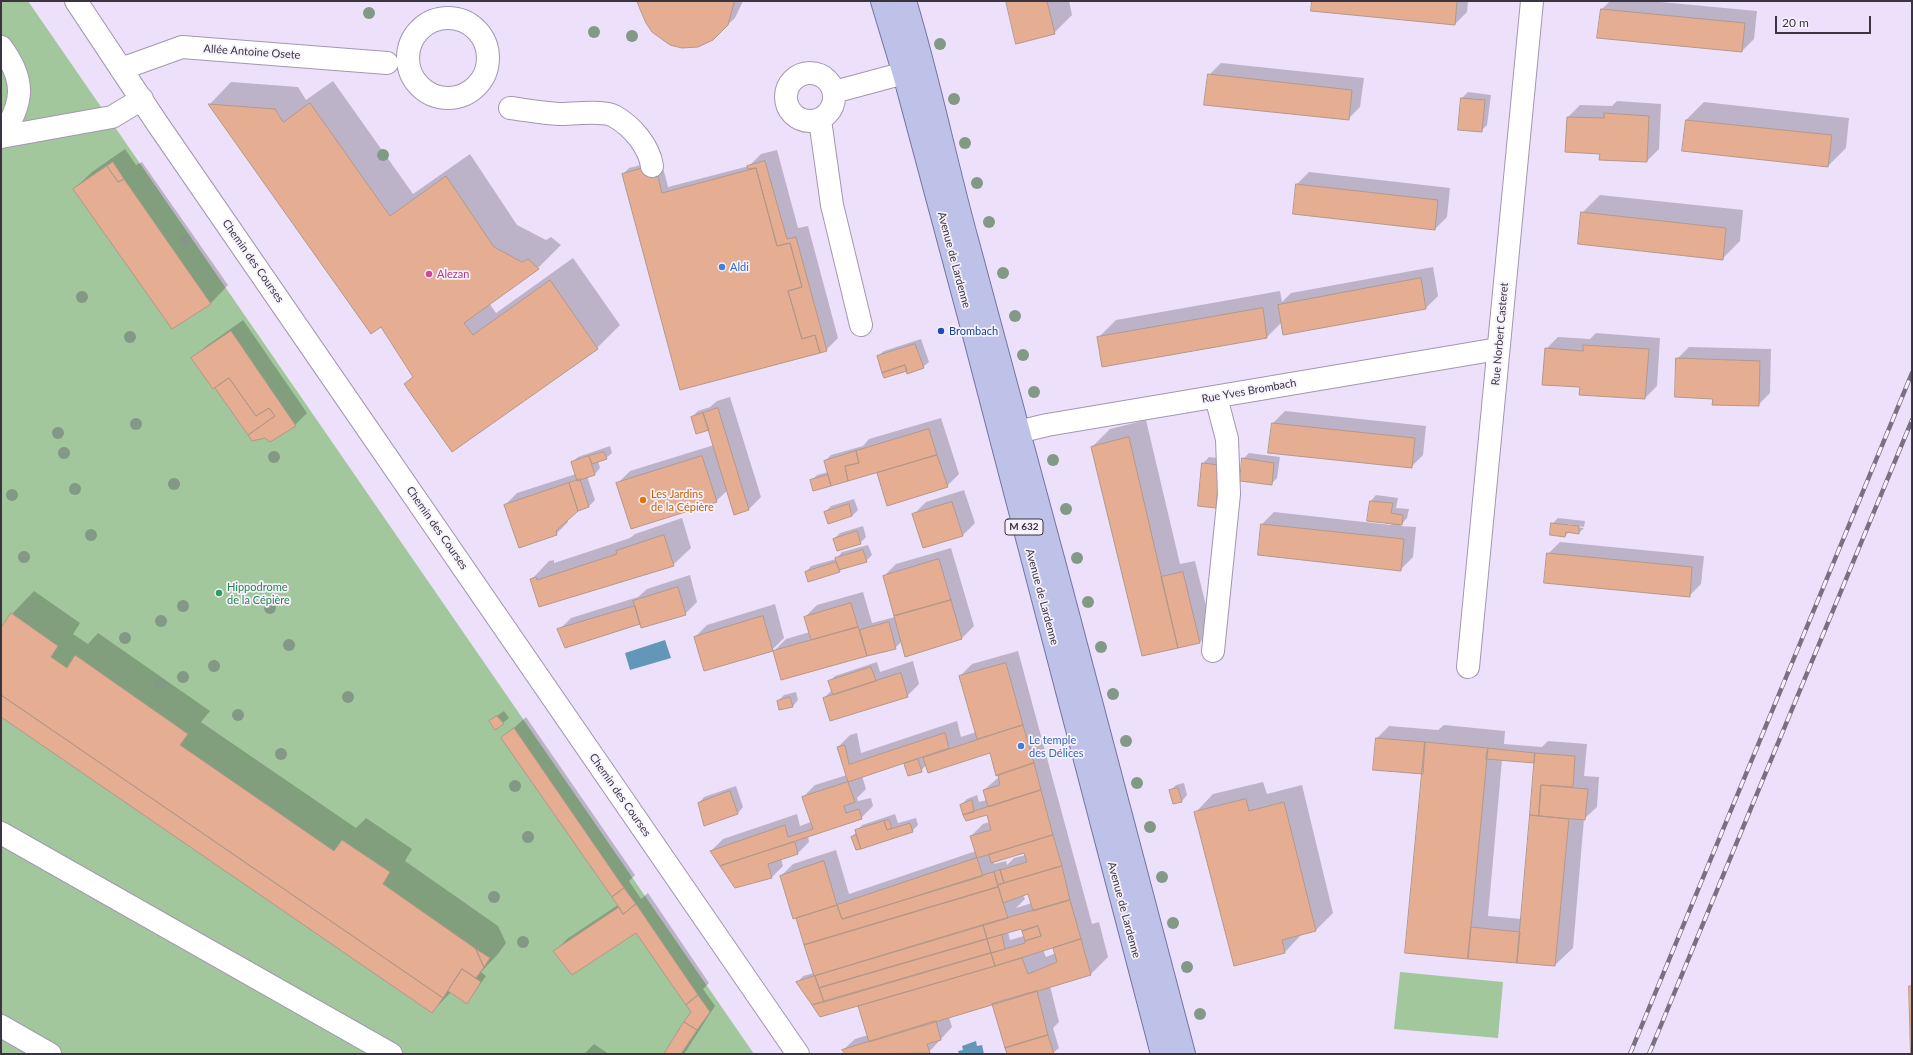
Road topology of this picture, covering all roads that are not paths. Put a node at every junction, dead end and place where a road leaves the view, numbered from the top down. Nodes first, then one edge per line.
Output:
1 (76, 1) edge
2 (882, 1) edge
3 (906, 1) edge
4 (1532, 1) edge
5 (412, 42) junction
6 (1, 47) edge
7 (387, 63) junction
8 (121, 69) junction
9 (914, 71) junction
10 (419, 85) junction
11 (834, 92) junction
12 (142, 99) junction
13 (510, 108) dead end
14 (820, 120) junction
15 (652, 166) dead end
16 (861, 325) dead end
17 (1498, 349) junction
18 (1216, 397) junction
19 (1010, 434) junction
20 (1213, 651) dead end
21 (1468, 667) dead end
22 (1, 833) edge
23 (1, 1026) edge
24 (50, 1054) edge
25 (390, 1054) edge
26 (798, 1054) edge
27 (1162, 1054) edge
28 (1184, 1054) edge

1 - 8 street, Chemin des Courses
2 - 9 main road, Avenue de Lardenne / M 632
3 - 9 main road, Avenue de Lardenne / M 632
4 - 17 street, Rue Norbert Casteret
5 - 7 street
5 - 10 street
5 - 10 street
6 - 12 street
7 - 8 street, Allée Antoine Osete
7 - 10 street
8 - 12 street, Chemin des Courses
9 - 11 street
9 - 19 main road, Avenue de Lardenne / M 632
11 - 14 street
11 - 14 street
12 - 26 street, Chemin des Courses
13 - 15 street
14 - 16 street
17 - 18 street, Rue Yves Brombach
17 - 21 street, Rue Norbert Casteret
18 - 19 street, Rue Yves Brombach
18 - 20 street
19 - 27 main road, Avenue de Lardenne / M 632
19 - 28 main road, Avenue de Lardenne / M 632
22 - 25 street
23 - 24 street

